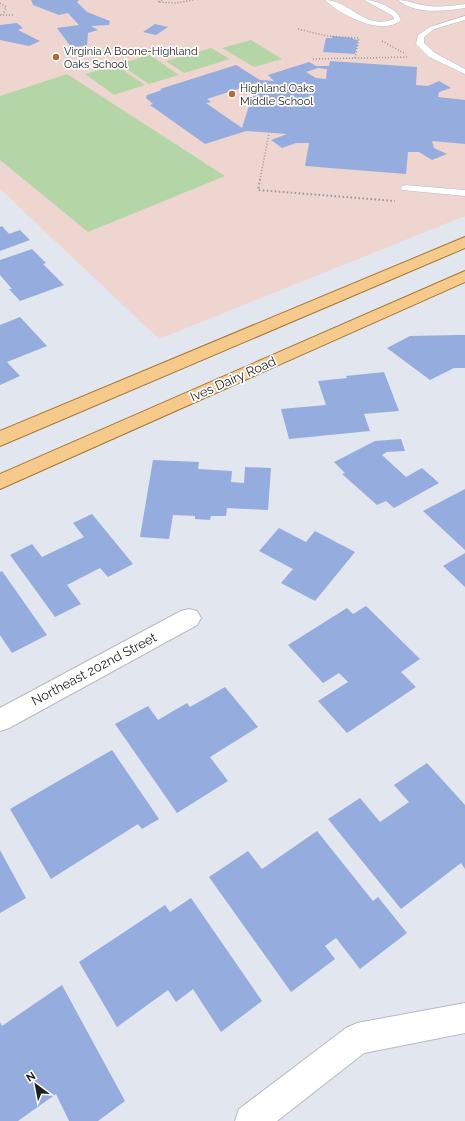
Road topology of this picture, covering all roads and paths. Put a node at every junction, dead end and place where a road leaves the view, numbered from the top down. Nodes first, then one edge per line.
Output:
1 (162, 0) edge
2 (194, 0) edge
3 (328, 0) edge
4 (368, 0) edge
5 (401, 0) edge
6 (0, 3) edge
7 (465, 6) edge
8 (0, 14) edge
9 (3, 14) junction
10 (14, 15) dead end
11 (465, 18) edge
12 (298, 29) dead end
13 (364, 36) dead end
14 (359, 38) junction
15 (381, 41) dead end
16 (355, 58) junction
17 (312, 59) dead end
18 (465, 72) edge
19 (269, 133) dead end
20 (407, 188) joint
21 (465, 193) edge
22 (465, 242) edge
23 (465, 276) edge
24 (0, 439) edge
25 (0, 482) edge
26 (189, 618) dead end
27 (0, 720) edge
28 (465, 1018) edge
29 (251, 1121) edge

1 - 2 path
3 - 4 lane
5 - 7 lane
6 - 9 path
8 - 9 path
9 - 10 path
11 - 18 lane
12 - 14 path
13 - 14 path
14 - 16 path
15 - 16 path
16 - 17 path
19 - 20 path
20 - 21 lane
22 - 24 main road
23 - 25 main road, Ives Dairy Road
26 - 27 street, Northeast 202nd Street
28 - 29 street

